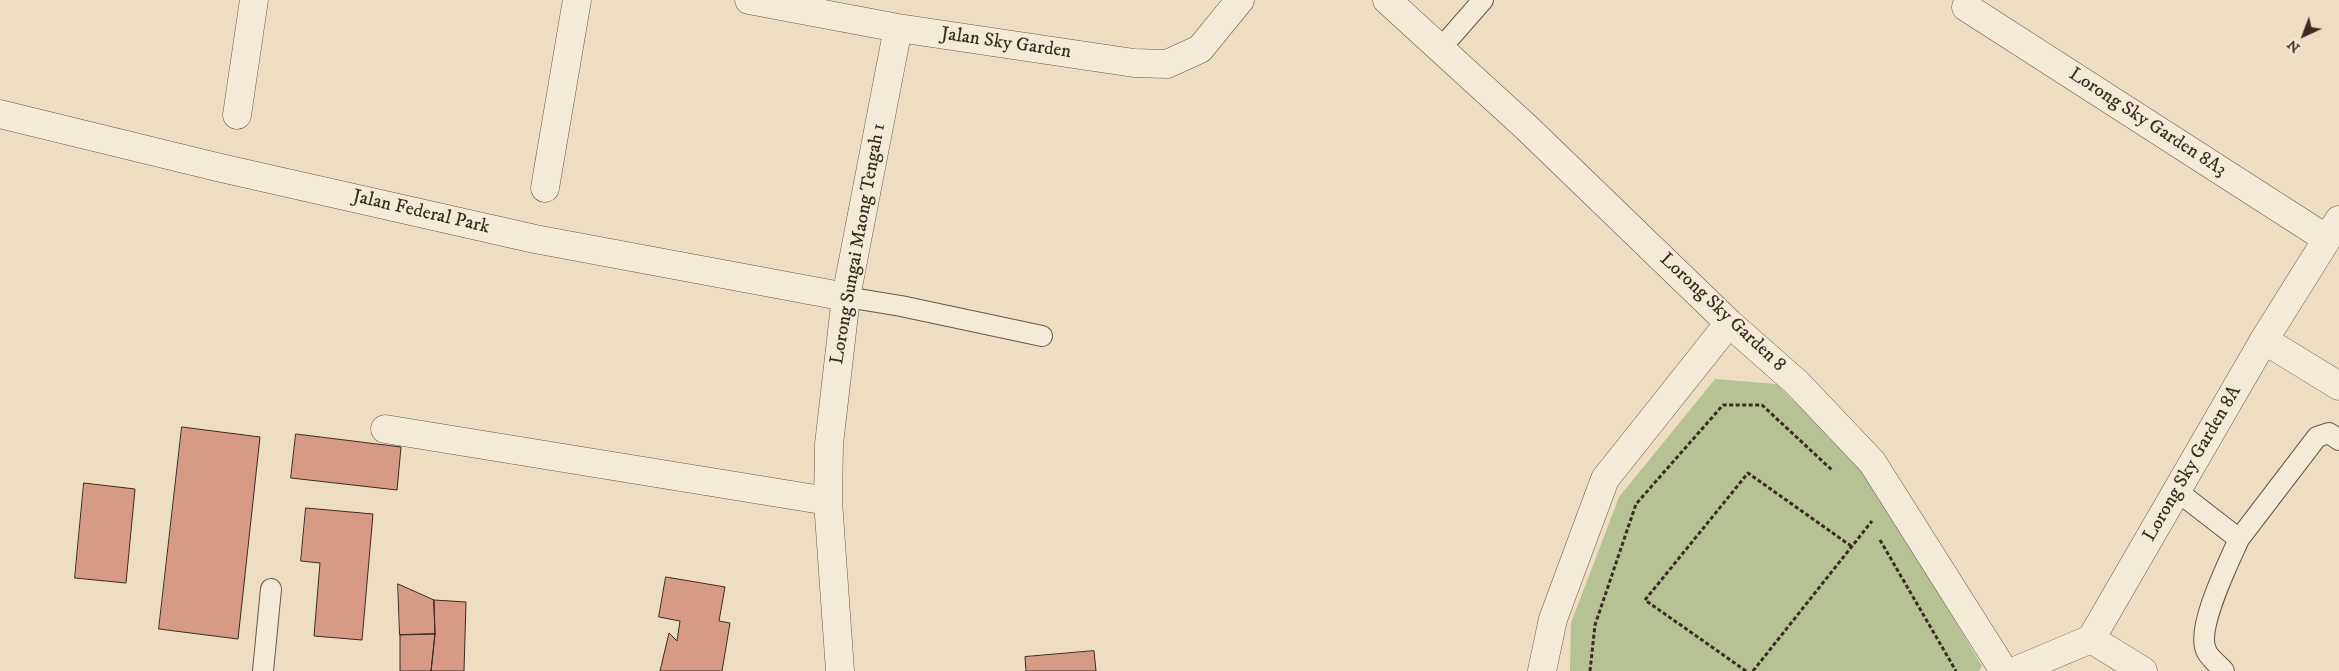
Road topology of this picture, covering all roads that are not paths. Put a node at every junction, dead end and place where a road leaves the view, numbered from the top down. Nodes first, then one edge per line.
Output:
1 (254, 0) edge
2 (577, 0) edge
3 (749, 0) edge
4 (1240, 0) edge
5 (1387, 0) edge
6 (1483, 0) edge
7 (1966, 7) dead end
8 (898, 28) junction
9 (1441, 48) junction
10 (0, 114) edge
11 (237, 115) dead end
12 (545, 188) dead end
13 (2333, 229) edge
14 (846, 298) junction
15 (1729, 323) junction
16 (1042, 336) dead end
17 (2264, 340) junction
18 (2339, 386) edge
19 (385, 429) dead end
20 (2339, 440) edge
21 (2177, 491) junction
22 (828, 501) junction
23 (2239, 540) junction
24 (271, 589) dead end
25 (2091, 639) junction
26 (263, 671) edge
27 (840, 671) edge
28 (1542, 671) edge
29 (2004, 671) edge
30 (2015, 671) edge
31 (2143, 671) edge
32 (2224, 671) edge

1 - 11 street
2 - 12 street
3 - 8 street, Jalan Sky Garden
4 - 8 street, Jalan Sky Garden
5 - 9 street, Lorong Sky Garden 8
6 - 9 lane
7 - 13 street, Lorong Sky Garden 8A3
8 - 14 street, Lorong Sungai Maong Tengah 1
9 - 15 street, Lorong Sky Garden 8
10 - 14 street, Jalan Federal Park
13 - 17 street, Lorong Sky Garden 8A
14 - 16 lane
14 - 22 street, Lorong Sungai Maong Tengah 1
15 - 28 street
15 - 29 street, Lorong Sky Garden 8
17 - 18 street
17 - 21 street, Lorong Sky Garden 8A
19 - 22 street
20 - 23 lane
21 - 23 lane
21 - 25 street, Lorong Sky Garden 8A
22 - 27 street, Lorong Sungai Maong Tengah 1
23 - 32 lane
24 - 26 lane
25 - 30 street
25 - 31 street

